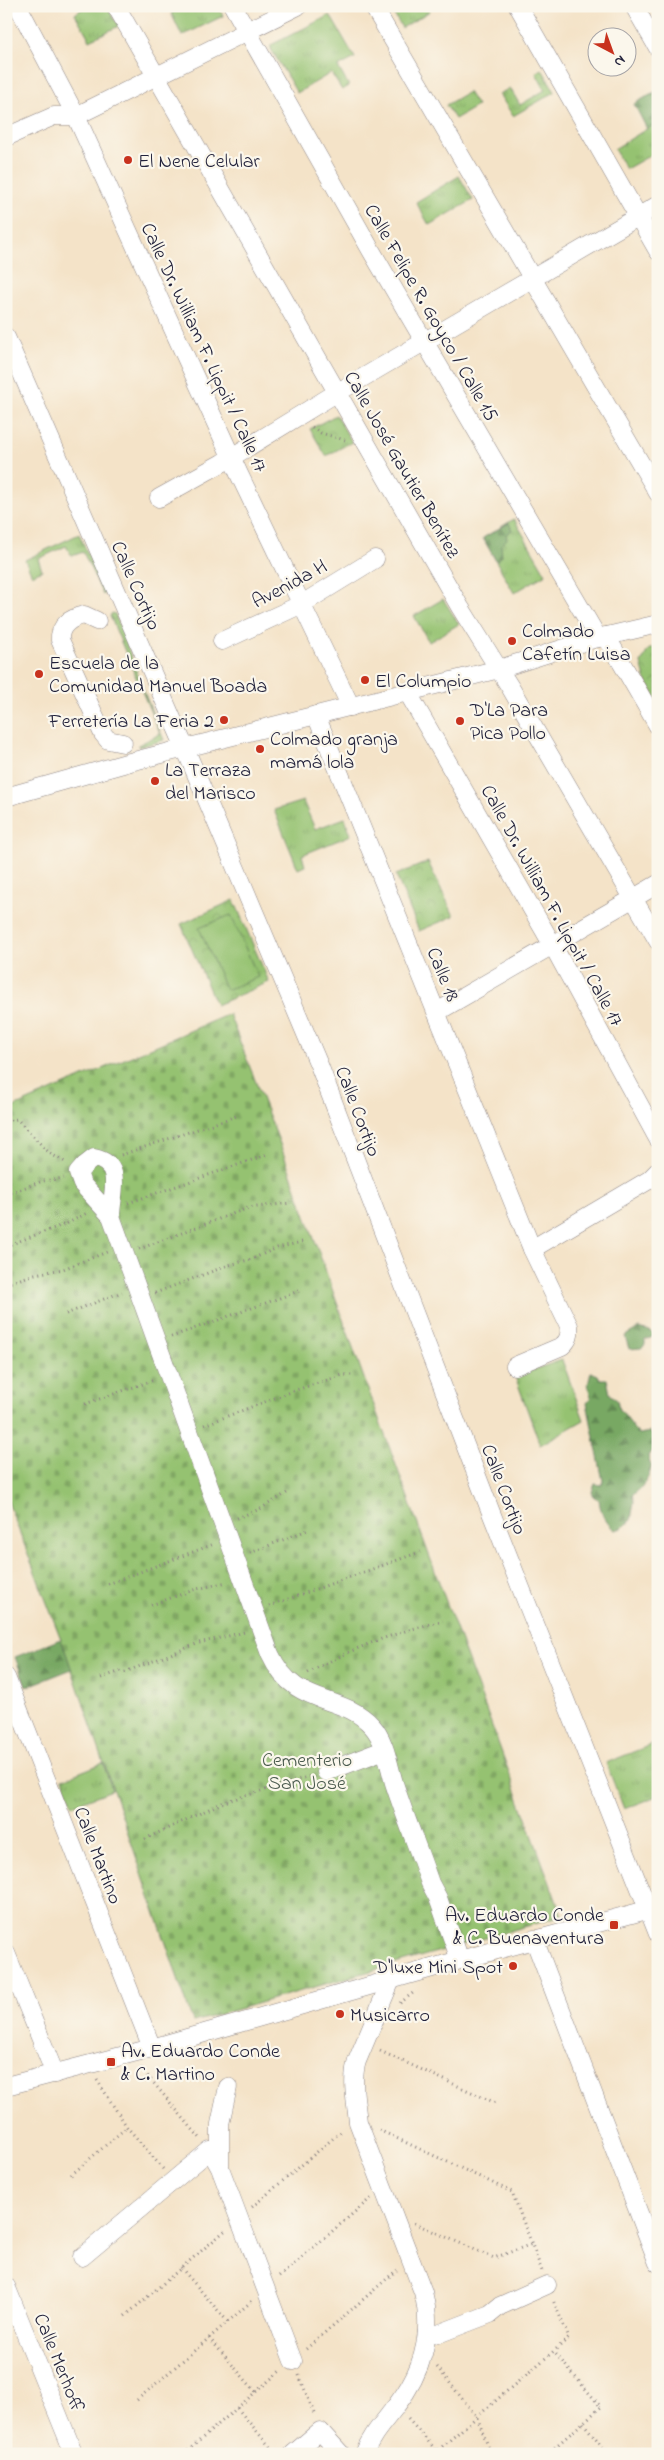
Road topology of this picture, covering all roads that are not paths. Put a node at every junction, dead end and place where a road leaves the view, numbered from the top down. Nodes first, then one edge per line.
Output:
1 (18, 6) edge
2 (116, 6) edge
3 (233, 6) edge
4 (298, 6) edge
5 (373, 6) edge
6 (518, 6) edge
7 (634, 6) edge
8 (246, 32) junction
9 (658, 48) edge
10 (156, 76) junction
11 (76, 116) junction
12 (6, 137) edge
13 (658, 205) edge
14 (638, 216) junction
15 (658, 251) edge
16 (532, 278) junction
17 (6, 337) edge
18 (424, 341) junction
19 (338, 392) junction
20 (231, 456) junction
21 (658, 493) edge
22 (158, 498) dead end
23 (375, 559) dead end
24 (302, 604) junction
25 (91, 615) dead end
26 (658, 624) edge
27 (602, 637) junction
28 (222, 641) dead end
29 (500, 669) junction
30 (408, 692) junction
31 (351, 707) junction
32 (316, 715) junction
33 (658, 726) edge
34 (123, 743) dead end
35 (185, 748) junction
36 (6, 797) edge
37 (658, 884) edge
38 (633, 898) junction
39 (658, 941) edge
40 (552, 944) junction
41 (437, 1012) junction
42 (658, 1139) edge
43 (658, 1170) edge
44 (107, 1210) junction
45 (532, 1249) junction
46 (516, 1366) dead end
47 (6, 1677) edge
48 (384, 1750) junction
49 (326, 1772) road end
50 (653, 1908) edge
51 (658, 1934) edge
52 (534, 1939) junction
53 (6, 1953) edge
54 (460, 1960) junction
55 (391, 1980) junction
56 (152, 2048) junction
57 (55, 2074) junction
58 (6, 2086) edge
59 (228, 2087) dead end
60 (220, 2168) junction
61 (82, 2257) dead end
62 (658, 2263) edge
63 (547, 2285) road end
64 (6, 2286) edge
65 (427, 2332) junction
66 (293, 2360) road end
67 (74, 2454) edge
68 (293, 2454) edge
69 (341, 2454) edge
70 (364, 2454) edge

1 - 11 street, Calle Dr. William F. Lippit / Calle 17
2 - 10 street, Calle José Gautier Benítez
3 - 8 street, Calle Felipe R. Goyco / Calle 15
4 - 8 street
5 - 16 street
6 - 14 street
7 - 9 street
8 - 10 street
8 - 18 street, Calle Felipe R. Goyco / Calle 15
10 - 11 street
10 - 19 street, Calle José Gautier Benítez
11 - 12 street
11 - 20 street, Calle Dr. William F. Lippit / Calle 17
13 - 14 street
14 - 15 street
14 - 16 street
16 - 18 street
16 - 21 street
17 - 35 street, Calle Cortijo
18 - 19 street
18 - 27 street, Calle Felipe R. Goyco / Calle 15
19 - 20 street
19 - 29 street, Calle José Gautier Benítez
20 - 22 street
20 - 24 street, Calle Dr. William F. Lippit / Calle 17
23 - 24 street, Avenida H
24 - 28 street, Avenida H
24 - 31 street, Calle Dr. William F. Lippit / Calle 17
25 - 34 street
26 - 27 street
27 - 29 street
27 - 33 street, Calle Felipe R. Goyco / Calle 15
29 - 30 street
29 - 38 street, Calle José Gautier Benítez
30 - 31 street
30 - 40 street, Calle Dr. William F. Lippit / Calle 17
31 - 32 street
32 - 35 street
32 - 41 street, Calle 18
35 - 36 street
35 - 50 street, Calle Cortijo
37 - 38 street
38 - 39 street, Calle José Gautier Benítez
38 - 40 street
40 - 41 street
40 - 42 street, Calle Dr. William F. Lippit / Calle 17
41 - 45 street, Calle 18
43 - 45 street
44 - 44 street
44 - 48 street
45 - 46 street, Calle 18
47 - 56 street, Calle Martino
48 - 49 street
48 - 54 street
50 - 51 street, Calle Cortijo
50 - 52 street
52 - 54 street
52 - 62 street
53 - 57 street
54 - 55 street
55 - 56 street
55 - 65 street
56 - 57 street
57 - 58 street
59 - 60 street
60 - 61 street
60 - 66 street
63 - 65 street
64 - 67 street, Calle Merhoff
65 - 70 street
68 - 69 street

